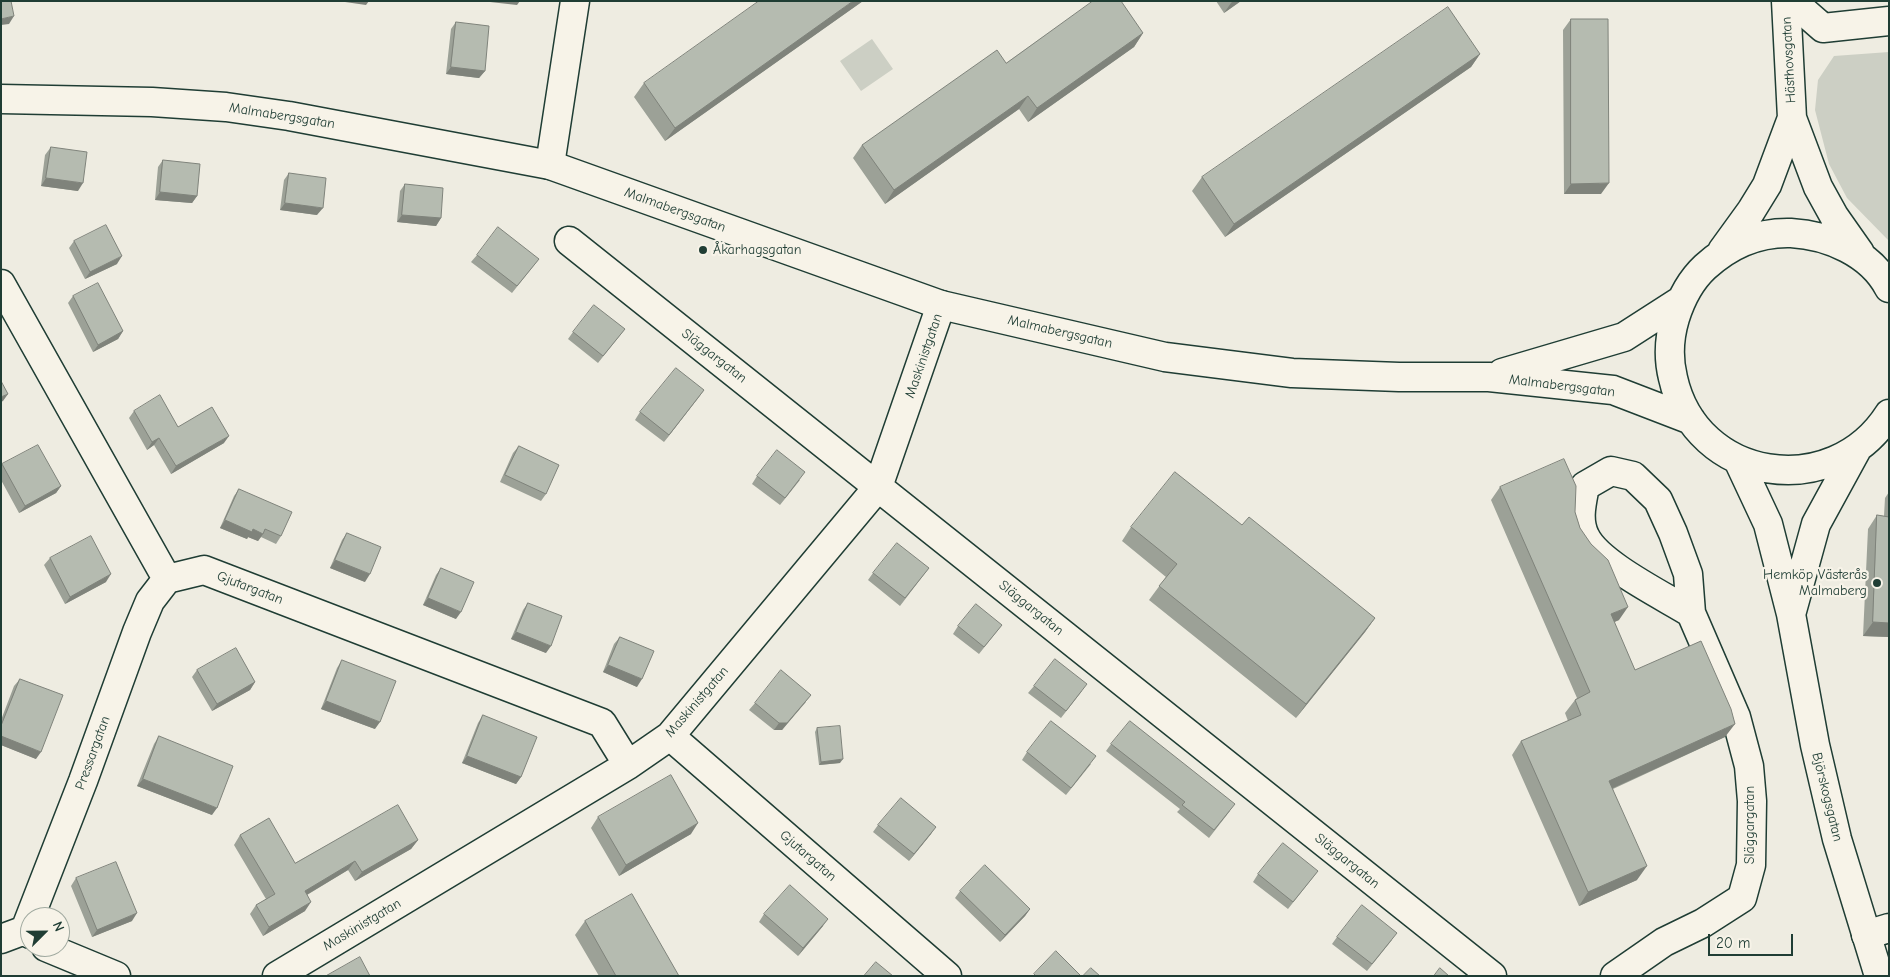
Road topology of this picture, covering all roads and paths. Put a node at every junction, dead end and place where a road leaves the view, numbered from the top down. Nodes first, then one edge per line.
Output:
1 (575, 1) edge
2 (1786, 1) edge
3 (1792, 1) edge
4 (1889, 21) edge
5 (1, 99) edge
6 (1792, 118) junction
7 (550, 165) junction
8 (570, 241) dead end
9 (1720, 254) junction
10 (1865, 260) junction
11 (1, 284) edge
12 (1889, 288) edge
13 (1680, 301) junction
14 (941, 305) junction
15 (1489, 377) junction
16 (1889, 414) edge
17 (1691, 420) junction
18 (1857, 449) junction
19 (1738, 460) junction
20 (878, 487) junction
21 (167, 579) junction
22 (1691, 612) junction
23 (1791, 614) junction
24 (670, 736) junction
25 (628, 764) junction
26 (36, 907) edge
27 (1877, 932) edge
28 (70, 957) edge
29 (116, 976) edge
30 (277, 976) edge
31 (947, 976) edge
32 (1492, 976) edge
33 (1615, 976) edge
34 (1880, 976) edge

1 - 7 street
2 - 6 street, Hästhovsgatan
3 - 4 street
5 - 7 street, Malmabergsgatan
6 - 9 street, Hästhovsgatan
6 - 10 street, Hästhovsgatan
7 - 14 street, Malmabergsgatan
8 - 20 street, Släggargatan
9 - 10 street
9 - 13 street
10 - 12 street
11 - 21 street
13 - 15 street, Malmabergsgatan
13 - 17 street
14 - 15 street, Malmabergsgatan
14 - 20 street, Maskinistgatan
15 - 17 street, Malmabergsgatan
16 - 18 street
17 - 19 street
18 - 19 street
18 - 23 street, Björskogsgatan
19 - 23 street, Björskogsgatan
20 - 24 street, Maskinistgatan
20 - 32 street, Släggargatan
21 - 25 street, Gjutargatan
21 - 26 street, Pressargatan
22 - 22 street, Släggargatan
22 - 33 street, Släggargatan
23 - 27 street, Björskogsgatan
24 - 25 street, Maskinistgatan
24 - 31 street, Gjutargatan
25 - 30 street, Maskinistgatan
27 - 34 street, Björskogsgatan
28 - 29 street

